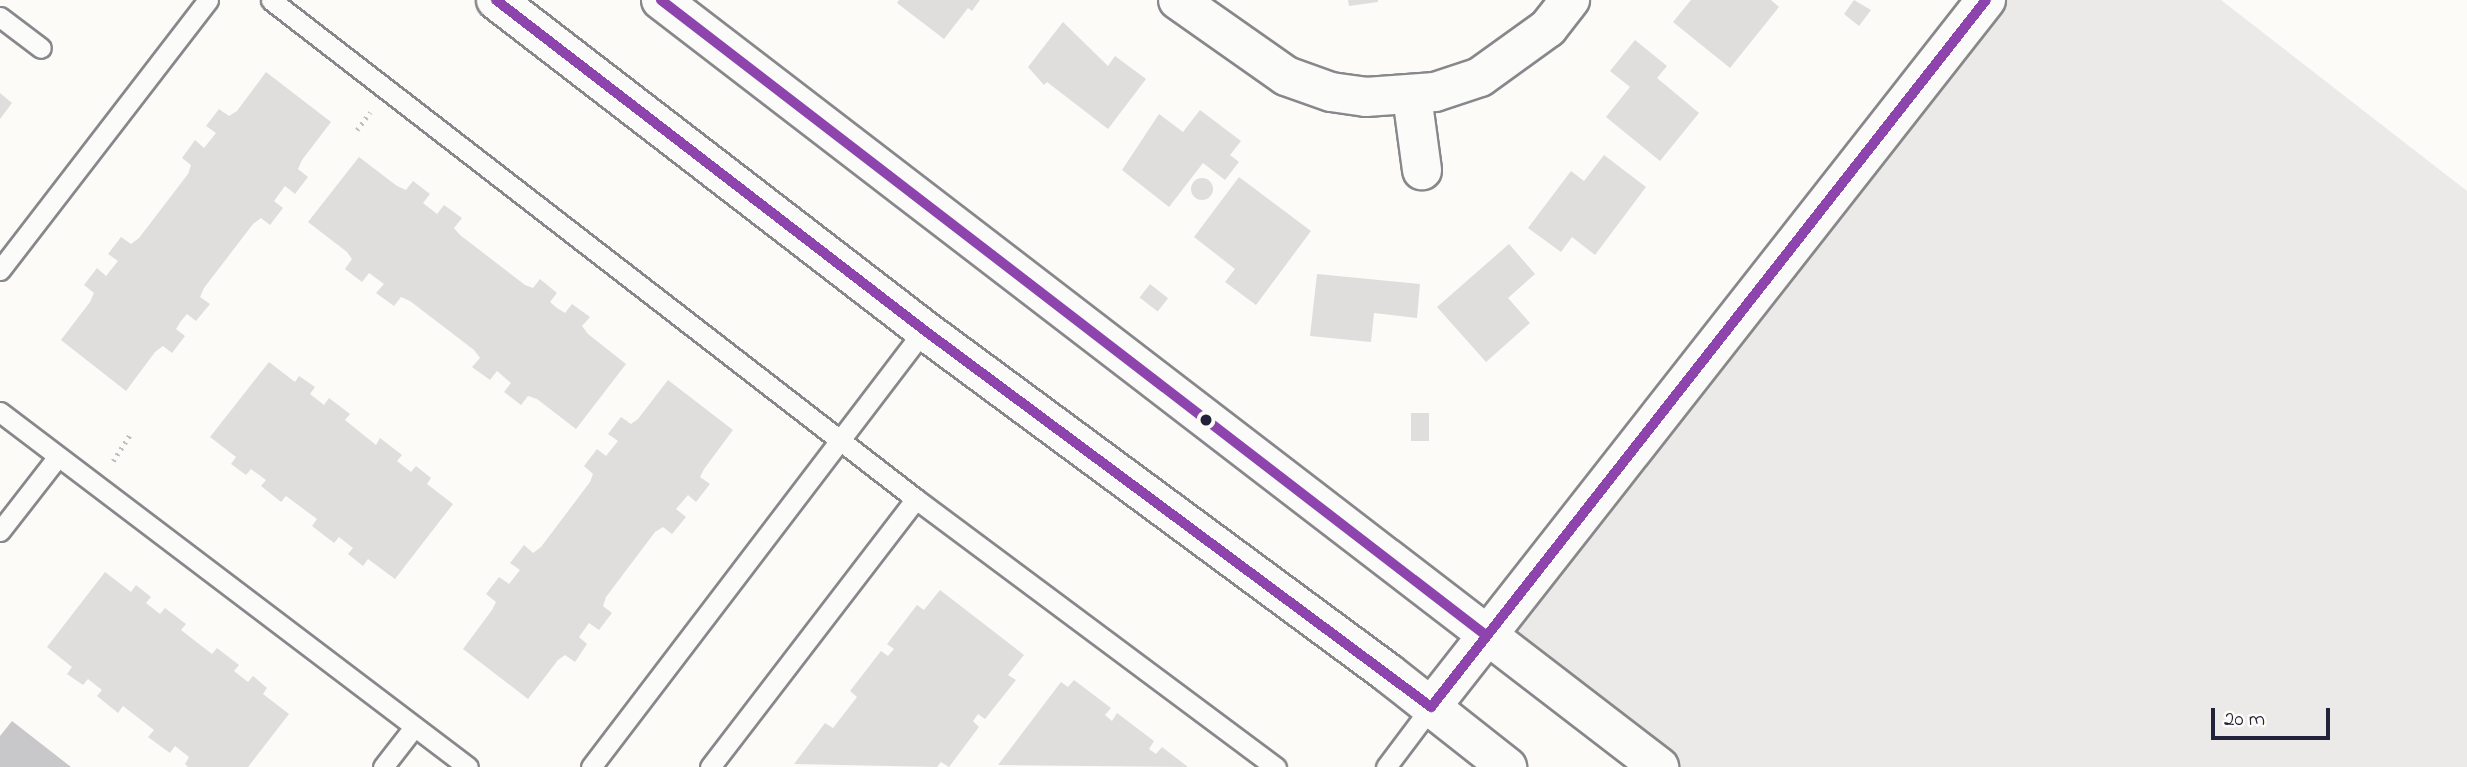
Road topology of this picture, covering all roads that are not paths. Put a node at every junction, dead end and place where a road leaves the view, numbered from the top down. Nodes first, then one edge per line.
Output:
1 (208, 0) edge
2 (271, 0) edge
3 (496, 0) edge
4 (661, 0) edge
5 (1178, 0) edge
6 (1570, 0) edge
7 (1986, 0) edge
8 (0, 17) edge
9 (41, 48) dead end
10 (1412, 96) junction
11 (1422, 170) dead end
12 (0, 270) edge
13 (925, 330) junction
14 (0, 412) edge
15 (840, 439) junction
16 (56, 458) junction
17 (916, 499) junction
18 (0, 531) edge
19 (1487, 636) junction
20 (1431, 707) junction
21 (414, 727) junction
22 (383, 767) edge
23 (468, 767) edge
24 (591, 767) edge
25 (710, 767) edge
26 (1276, 767) edge
27 (1386, 767) edge
28 (1507, 767) edge
29 (1659, 767) edge

1 - 12 lane
2 - 15 lane
3 - 13 main road
4 - 19 main road
5 - 10 main road
6 - 10 main road
7 - 19 main road
8 - 9 lane
10 - 11 main road
13 - 15 lane
13 - 20 main road
14 - 16 lane
15 - 17 lane
15 - 24 lane
16 - 18 lane
16 - 21 lane
17 - 25 lane
17 - 26 lane
19 - 20 main road
19 - 29 main road
20 - 27 lane
20 - 28 main road
21 - 22 lane
21 - 23 lane

